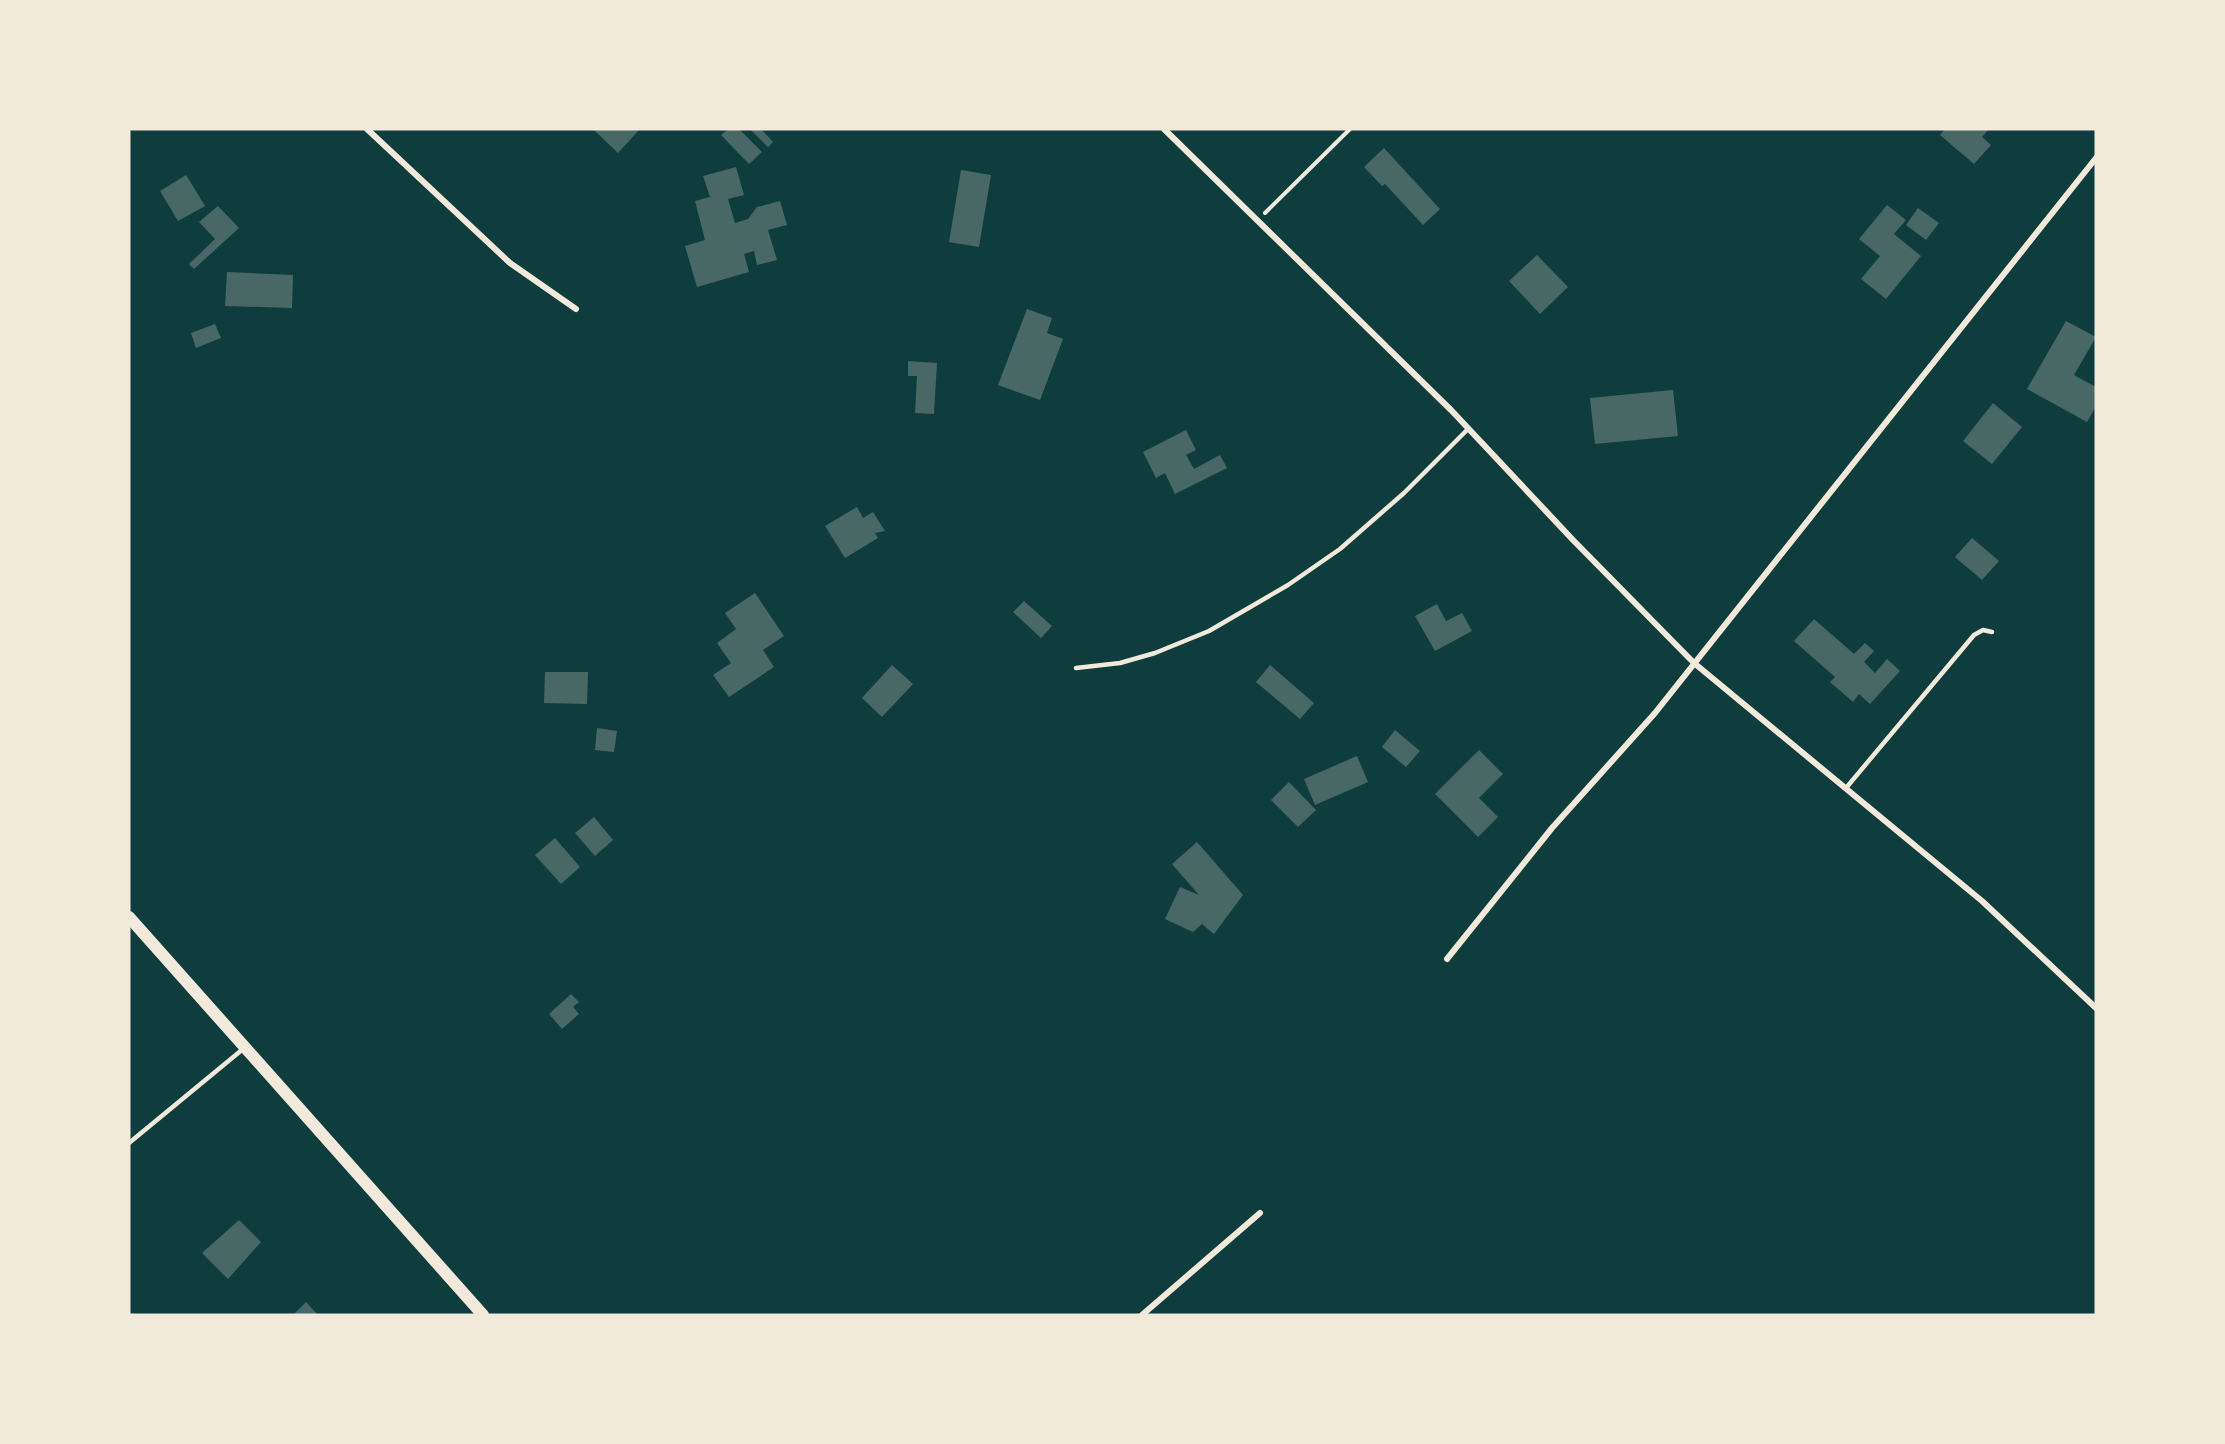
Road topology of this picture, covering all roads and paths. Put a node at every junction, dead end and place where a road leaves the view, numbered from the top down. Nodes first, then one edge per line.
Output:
1 (367, 129) edge
2 (1164, 129) edge
3 (1350, 129) edge
4 (2096, 158) edge
5 (1257, 221) junction
6 (576, 309) dead end
7 (1468, 429) junction
8 (1992, 632) dead end
9 (1694, 663) junction
10 (1076, 668) dead end
11 (1846, 788) junction
12 (129, 917) edge
13 (1447, 959) dead end
14 (2096, 1008) edge
15 (245, 1047) junction
16 (129, 1143) edge
17 (1260, 1213) dead end
18 (483, 1315) edge
19 (1142, 1315) edge

1 - 6 street
2 - 5 street
3 - 5 path
4 - 9 street
5 - 7 street
7 - 9 street
7 - 10 lane
8 - 11 lane
9 - 11 street
9 - 13 street
11 - 14 street
12 - 15 main road
15 - 16 lane
15 - 18 main road
17 - 19 street

